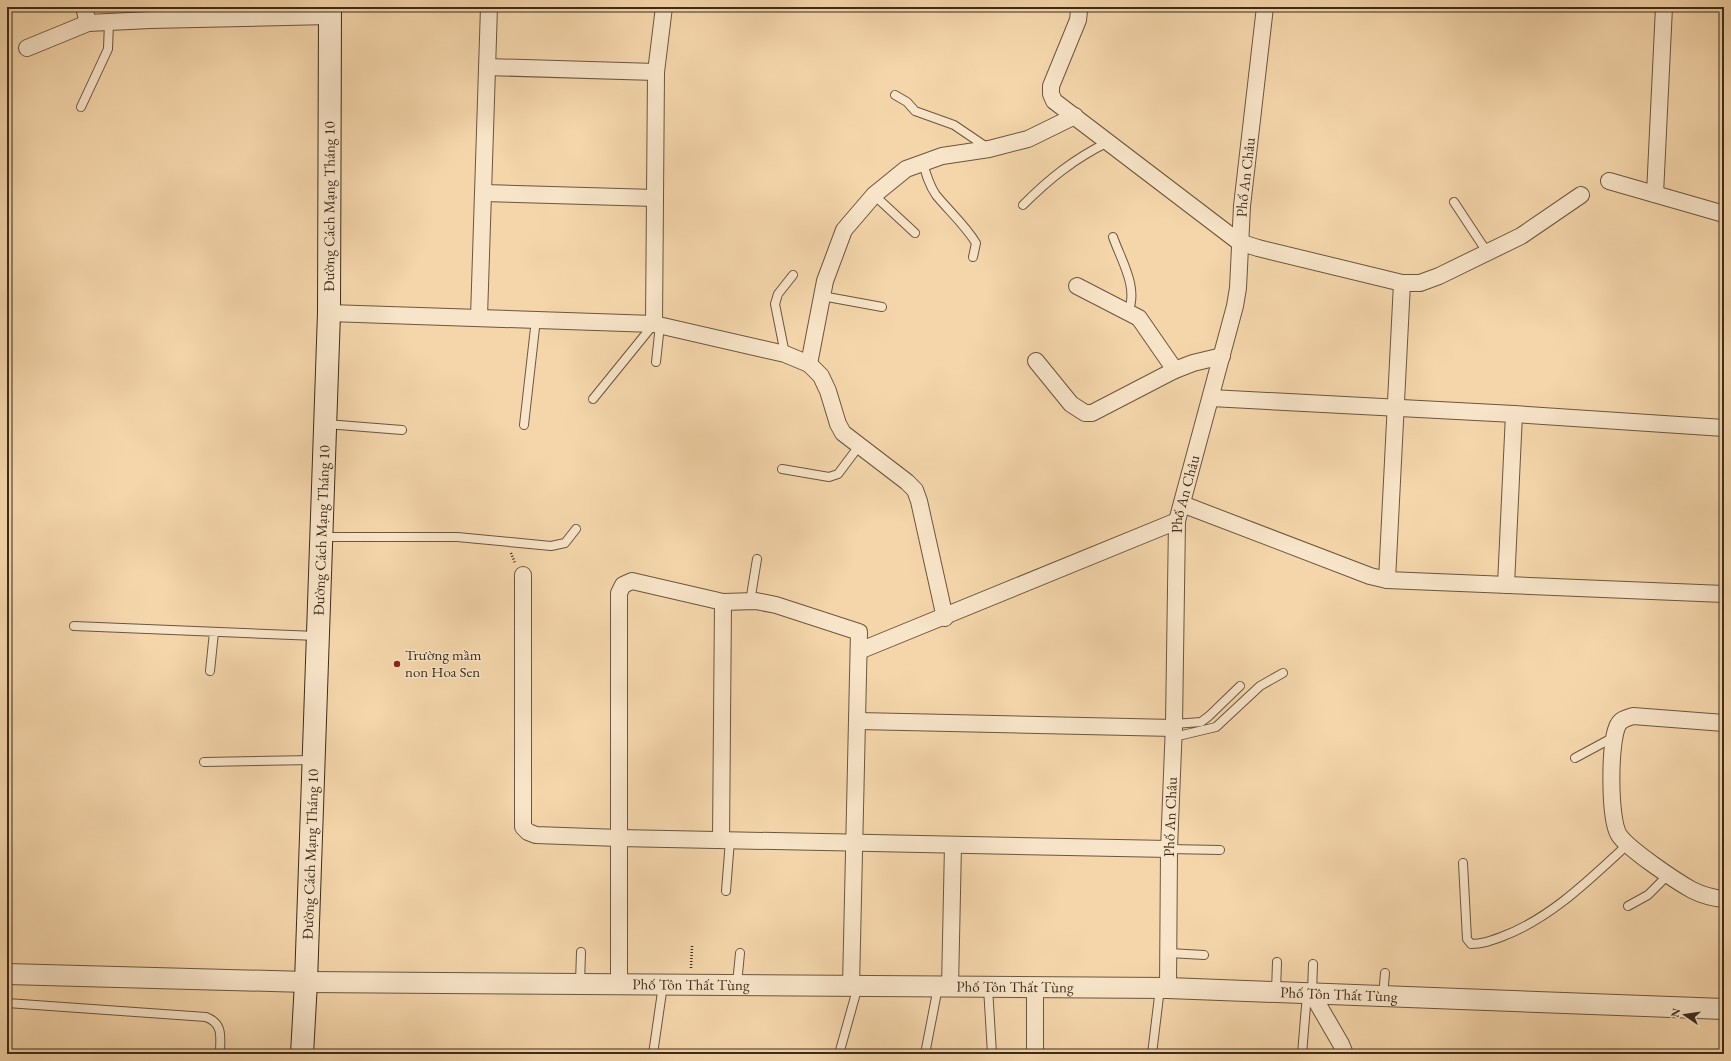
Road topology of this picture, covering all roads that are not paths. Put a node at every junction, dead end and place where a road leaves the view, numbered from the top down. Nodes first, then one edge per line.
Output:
1 (84, 7) edge
2 (489, 7) edge
3 (664, 7) edge
4 (1077, 7) edge
5 (1265, 7) edge
6 (1664, 7) edge
7 (330, 12) edge
8 (109, 22) junction
9 (88, 23) junction
10 (27, 48) dead end
11 (487, 67) junction
12 (656, 72) junction
13 (895, 95) dead end
14 (81, 108) dead end
15 (1075, 116) junction
16 (1108, 142) junction
17 (988, 149) junction
18 (923, 163) junction
19 (1609, 181) dead end
20 (484, 192) junction
21 (1655, 194) junction
22 (874, 195) junction
23 (1581, 195) dead end
24 (655, 198) junction
25 (1454, 202) dead end
26 (1023, 205) dead end
27 (1724, 214) edge
28 (915, 233) dead end
29 (1112, 237) dead end
30 (1240, 242) junction
31 (1486, 252) junction
32 (973, 257) dead end
33 (793, 275) dead end
34 (1402, 283) junction
35 (1076, 286) dead end
36 (822, 296) junction
37 (882, 307) dead end
38 (1128, 312) junction
39 (329, 313) junction
40 (480, 317) junction
41 (536, 319) junction
42 (657, 325) junction
43 (785, 354) junction
44 (1222, 356) junction
45 (1036, 361) dead end
46 (656, 362) dead end
47 (809, 364) junction
48 (1175, 370) junction
49 (1211, 398) junction
50 (593, 399) dead end
51 (1396, 408) junction
52 (1514, 414) junction
53 (325, 424) junction
54 (524, 425) dead end
55 (1724, 428) edge
56 (402, 430) dead end
57 (859, 446) junction
58 (782, 469) dead end
59 (1182, 504) junction
60 (1177, 521) junction
61 (576, 529) dead end
62 (322, 537) junction
63 (757, 559) dead end
64 (523, 575) road end
65 (1387, 580) junction
66 (1506, 585) junction
67 (1724, 594) edge
68 (723, 602) junction
69 (750, 602) junction
70 (945, 618) junction
71 (74, 626) dead end
72 (214, 632) junction
73 (318, 636) junction
74 (859, 651) junction
75 (210, 671) dead end
76 (1283, 673) dead end
77 (1240, 686) dead end
78 (858, 722) junction
79 (1724, 723) edge
80 (1174, 730) junction
81 (1614, 737) junction
82 (1575, 758) dead end
83 (314, 760) junction
84 (204, 762) dead end
85 (619, 838) junction
86 (725, 840) junction
87 (855, 843) junction
88 (953, 845) junction
89 (1627, 845) junction
90 (1169, 849) junction
91 (1220, 850) dead end
92 (1462, 863) dead end
93 (1669, 874) junction
94 (726, 891) dead end
95 (1724, 899) edge
96 (1628, 906) dead end
97 (581, 952) dead end
98 (740, 953) dead end
99 (1169, 953) junction
100 (1204, 955) dead end
101 (1277, 962) dead end
102 (1313, 964) dead end
103 (1385, 973) dead end
104 (7, 974) edge
105 (306, 982) junction
106 (580, 984) junction
107 (619, 984) junction
108 (663, 985) junction
109 (736, 985) junction
110 (855, 986) junction
111 (944, 987) junction
112 (988, 987) junction
113 (1035, 987) junction
114 (1164, 988) junction
115 (1276, 992) junction
116 (1309, 994) junction
117 (1383, 996) junction
118 (7, 1003) edge
119 (1724, 1010) edge
120 (220, 1054) edge
121 (302, 1054) edge
122 (653, 1054) edge
123 (839, 1054) edge
124 (925, 1054) edge
125 (992, 1054) edge
126 (1035, 1054) edge
127 (1152, 1054) edge
128 (1302, 1054) edge
129 (1345, 1054) edge

1 - 9 street
2 - 11 street
3 - 12 street
4 - 15 street
5 - 30 street, Phố An Châu
6 - 21 street
7 - 8 street
7 - 39 main road, Đường Cách Mạng Tháng 10
8 - 9 street
8 - 14 lane
9 - 10 street
11 - 12 street
11 - 20 street
12 - 24 street
13 - 17 lane
15 - 16 street
15 - 17 street
16 - 26 lane
16 - 30 street
17 - 18 street
18 - 22 street
18 - 32 lane
19 - 21 street
20 - 24 street
20 - 40 street
21 - 27 street
22 - 28 lane
22 - 36 street
23 - 31 street
24 - 42 street
25 - 31 lane
29 - 38 lane
30 - 34 street
30 - 44 street, Phố An Châu
31 - 34 street
33 - 43 lane
34 - 51 street
35 - 38 street
36 - 37 lane
36 - 47 street
38 - 48 street
39 - 40 street
39 - 53 main road, Đường Cách Mạng Tháng 10
40 - 41 street
41 - 42 street
41 - 54 lane
42 - 43 street
42 - 46 lane
42 - 50 lane
43 - 47 street
44 - 48 street
44 - 49 street, Phố An Châu
45 - 48 street
47 - 57 street
49 - 51 street
49 - 59 street, Phố An Châu
51 - 52 street
51 - 65 street
52 - 55 street
52 - 66 street
53 - 56 lane
53 - 62 main road, Đường Cách Mạng Tháng 10
57 - 58 lane
57 - 70 street
59 - 60 street, Phố An Châu
59 - 65 street
60 - 70 street
60 - 80 street, Phố An Châu
61 - 62 lane
62 - 73 main road, Đường Cách Mạng Tháng 10
63 - 69 lane
64 - 85 street
65 - 66 street
66 - 67 street
68 - 69 street
68 - 85 street
68 - 86 street
69 - 74 street
70 - 74 street
71 - 72 lane
72 - 73 lane
72 - 75 lane
73 - 83 main road, Đường Cách Mạng Tháng 10
74 - 78 street
76 - 80 lane
77 - 80 lane
78 - 80 street
78 - 87 street
79 - 81 street
80 - 90 street, Phố An Châu
81 - 82 lane
81 - 89 street
83 - 84 lane
83 - 105 main road, Đường Cách Mạng Tháng 10
85 - 86 street
85 - 107 street
86 - 87 street
86 - 94 lane
87 - 88 street
87 - 110 street
88 - 90 street
88 - 111 street
89 - 92 lane
89 - 93 street
90 - 91 lane
90 - 99 street, Phố An Châu
93 - 95 street
93 - 96 lane
97 - 106 lane
98 - 109 lane
99 - 100 lane
99 - 114 street, Phố An Châu
101 - 115 lane
102 - 116 lane
103 - 117 lane
104 - 105 street, Phố Tôn Thất Tùng
105 - 106 street, Phố Tôn Thất Tùng
105 - 121 main road, Đường Cách Mạng Tháng 10
106 - 107 street, Phố Tôn Thất Tùng
107 - 108 street, Phố Tôn Thất Tùng
108 - 109 street, Phố Tôn Thất Tùng
108 - 122 lane
109 - 110 street, Phố Tôn Thất Tùng
110 - 111 street, Phố Tôn Thất Tùng
110 - 123 lane
111 - 112 street, Phố Tôn Thất Tùng
111 - 124 lane
112 - 113 street, Phố Tôn Thất Tùng
112 - 125 lane
113 - 114 street, Phố Tôn Thất Tùng
113 - 126 street
114 - 115 street, Phố Tôn Thất Tùng
114 - 127 lane
115 - 116 street, Phố Tôn Thất Tùng
116 - 117 street, Phố Tôn Thất Tùng
116 - 128 lane
116 - 129 street
117 - 119 street, Phố Tôn Thất Tùng
118 - 120 lane

